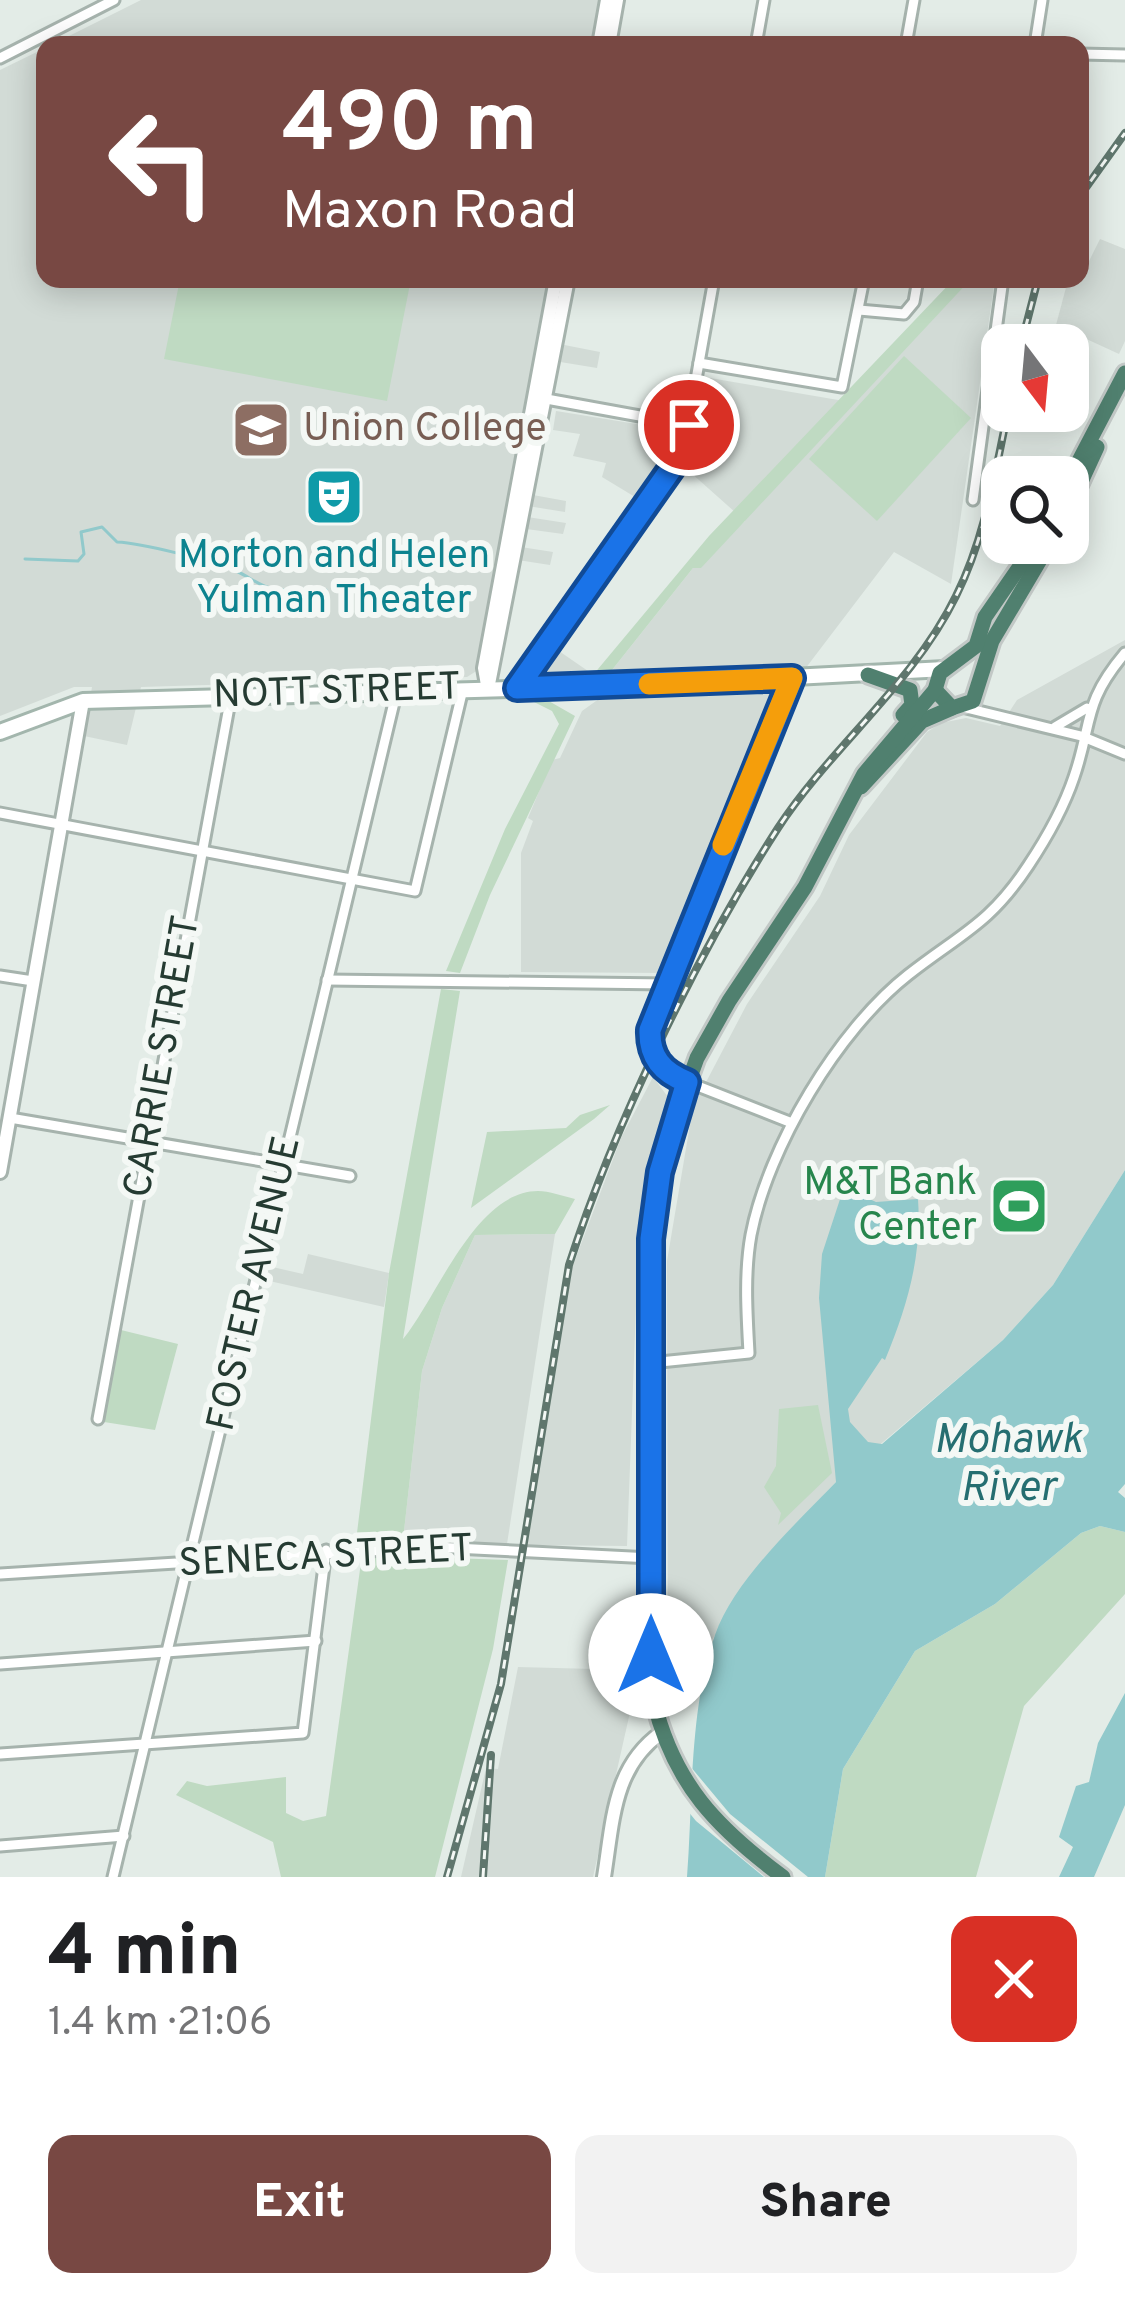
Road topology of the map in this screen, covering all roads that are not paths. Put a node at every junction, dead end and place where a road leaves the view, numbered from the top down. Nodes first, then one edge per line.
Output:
1 (114, 0) edge
2 (608, 0) edge
3 (617, 0) edge
4 (764, 0) edge
5 (914, 0) edge
6 (1042, 0) edge
7 (43, 36) edge
8 (601, 36) edge
9 (611, 36) edge
10 (758, 36) edge
11 (908, 36) edge
12 (1036, 36) edge
13 (36, 40) edge
14 (1089, 54) edge
15 (1125, 55) edge
16 (0, 58) edge
17 (555, 288) edge
18 (566, 288) edge
19 (713, 288) edge
20 (863, 288) edge
21 (915, 288) edge
22 (1002, 288) edge
23 (859, 310) junction
24 (699, 363) junction
25 (1125, 374) edge
26 (541, 398) junction
27 (689, 425) junction
28 (1101, 426) junction
29 (1083, 456) edge
30 (1089, 464) edge
31 (973, 500) dead end
32 (1021, 564) edge
33 (1037, 564) edge
34 (1125, 653) edge
35 (948, 667) junction
36 (896, 674) junction
37 (868, 675) junction
38 (792, 678) junction
39 (517, 688) junction
40 (934, 688) junction
41 (463, 689) junction
42 (488, 689) junction
43 (397, 690) junction
44 (977, 692) junction
45 (231, 695) junction
46 (83, 701) junction
47 (1093, 702) junction
48 (957, 708) junction
49 (996, 714) junction
50 (1050, 728) junction
51 (899, 731) junction
52 (0, 732) edge
53 (1081, 736) junction
54 (1125, 754) edge
55 (1078, 763) junction
56 (859, 788) junction
57 (0, 813) edge
58 (61, 825) junction
59 (202, 851) junction
60 (351, 881) junction
61 (0, 976) edge
62 (327, 980) junction
63 (33, 981) junction
64 (668, 984) junction
65 (687, 1082) junction
66 (10, 1118) junction
67 (792, 1123) junction
68 (149, 1140) junction
69 (3, 1143) edge
70 (284, 1166) junction
71 (0, 1172) edge
72 (350, 1176) dead end
73 (650, 1363) junction
74 (98, 1419) dead end
75 (326, 1550) junction
76 (651, 1558) junction
77 (189, 1564) junction
78 (0, 1574) edge
79 (316, 1641) junction
80 (167, 1652) junction
81 (0, 1664) edge
82 (663, 1738) junction
83 (145, 1744) junction
84 (0, 1754) edge
85 (124, 1836) junction
86 (0, 1846) edge
87 (112, 1877) edge
88 (604, 1877) edge
89 (783, 1877) edge

1 - 7 street
2 - 8 street
3 - 9 street
4 - 10 street
5 - 11 street
6 - 12 street
13 - 16 street
14 - 15 street
17 - 26 street
18 - 26 street
19 - 24 street
20 - 23 street
21 - 23 street
22 - 31 street
23 - 24 street
24 - 27 street
25 - 28 highway
26 - 27 street
26 - 42 street
27 - 39 street
28 - 29 highway
28 - 30 highway
32 - 35 highway
33 - 44 highway
34 - 47 street
35 - 36 main road, NOTT STREET
35 - 40 highway
35 - 44 highway
36 - 37 main road, NOTT STREET
36 - 40 main road, NOTT STREET
37 - 38 main road, NOTT STREET
37 - 51 highway
38 - 39 main road, NOTT STREET
38 - 64 street
39 - 42 main road, NOTT STREET
40 - 48 highway
40 - 51 highway
41 - 42 main road, NOTT STREET
41 - 43 main road, NOTT STREET
41 - 60 street
43 - 45 main road, NOTT STREET
43 - 60 street, FOSTER AVENUE
44 - 48 highway
44 - 49 street
45 - 46 main road, NOTT STREET
45 - 59 street, CARRIE STREET
46 - 52 main road, NOTT STREET
46 - 58 street
47 - 50 street
47 - 53 street
48 - 49 street
48 - 56 highway
49 - 50 street
50 - 53 street
50 - 55 street
51 - 56 highway
53 - 54 street
53 - 55 street
55 - 67 street
56 - 65 highway
57 - 58 street
58 - 59 street
58 - 63 street
59 - 60 street
59 - 68 street, CARRIE STREET
60 - 62 street, FOSTER AVENUE
61 - 63 street
62 - 64 street
62 - 70 street, FOSTER AVENUE
63 - 66 street
64 - 65 street
65 - 67 street
65 - 73 highway
66 - 68 street
66 - 69 street
67 - 73 street
68 - 70 street
68 - 74 street, CARRIE STREET
69 - 71 street
70 - 72 street
70 - 77 street, FOSTER AVENUE
73 - 76 highway
75 - 76 street, SENECA STREET
75 - 77 street, SENECA STREET
75 - 79 street
76 - 82 highway
77 - 78 street, SENECA STREET
77 - 80 street, FOSTER AVENUE
79 - 80 street
79 - 83 street
80 - 81 street
80 - 83 street, FOSTER AVENUE
82 - 88 street
82 - 89 highway
83 - 84 street
83 - 85 street, FOSTER AVENUE
85 - 86 street
85 - 87 street, FOSTER AVENUE

